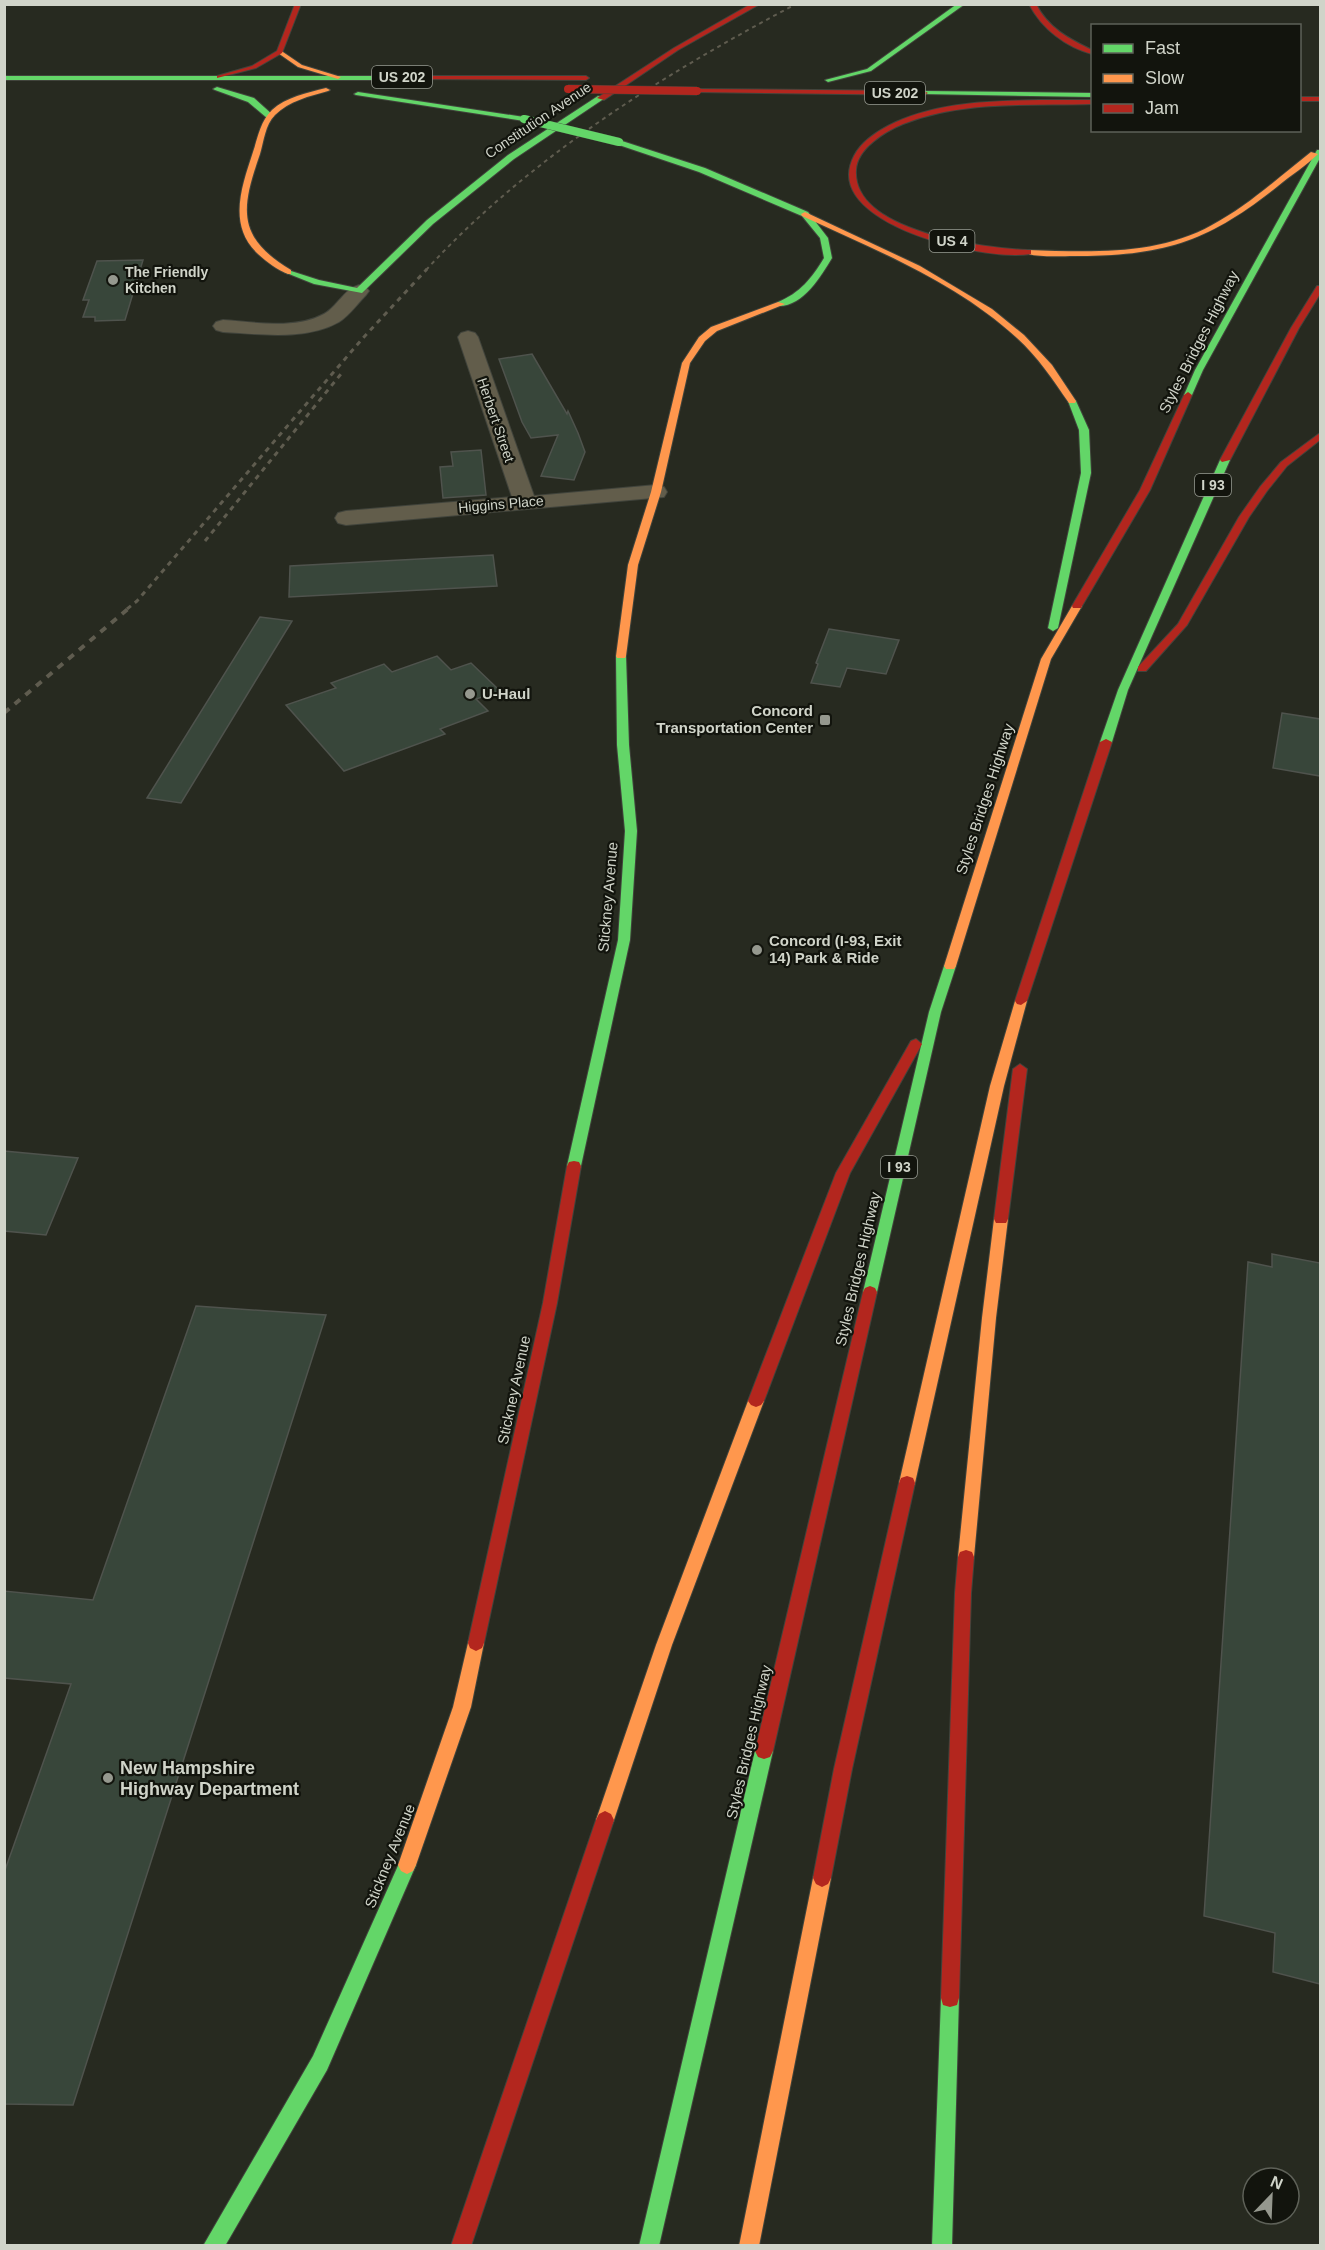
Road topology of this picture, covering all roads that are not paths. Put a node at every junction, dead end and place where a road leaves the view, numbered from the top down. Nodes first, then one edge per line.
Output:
1 (298, 4) edge
2 (757, 4) edge
3 (962, 4) edge
4 (1032, 4) edge
5 (280, 52) junction
6 (1091, 52) edge
7 (338, 77) junction
8 (4, 78) edge
9 (828, 80) junction
10 (1091, 82) edge
11 (218, 83) junction
12 (45, 84) junction
13 (4, 90) edge
14 (326, 90) junction
15 (1091, 95) edge
16 (1091, 102) edge
17 (270, 116) junction
18 (1320, 151) edge
19 (805, 214) junction
20 (1320, 288) edge
21 (358, 291) junction
22 (223, 326) dead end
23 (468, 338) dead end
24 (1320, 436) edge
25 (656, 492) junction
26 (525, 502) junction
27 (346, 518) dead end
28 (1046, 659) junction
29 (1123, 690) junction
30 (1034, 958) junction
31 (935, 1011) junction
32 (213, 2246) edge
33 (461, 2246) edge
34 (650, 2246) edge
35 (749, 2246) edge
36 (942, 2246) edge

1 - 5 main road
2 - 21 main road, Constitution Avenue
3 - 9 main road
4 - 6 main road
5 - 7 main road
5 - 11 main road
7 - 9 main road, US 202
7 - 11 main road, US 202
8 - 12 main road, US 202
9 - 10 main road, US 202
11 - 12 main road, US 202
11 - 14 main road, US 202
11 - 17 main road
12 - 13 main road, US 202
14 - 15 main road, US 202, bridge
14 - 17 main road
14 - 19 main road, bridge
16 - 18 main road, US 4
17 - 21 main road
18 - 28 main road, Styles Bridges Highway / I 93
19 - 25 main road, Stickney Avenue
19 - 28 main road
20 - 29 main road, I 93
21 - 22 street
23 - 26 street, Herbert Street
24 - 29 main road
25 - 26 street, Higgins Place
25 - 32 main road, Stickney Avenue
26 - 27 street, Higgins Place
28 - 31 main road, Styles Bridges Highway / I 93
29 - 30 main road, I 93
30 - 35 main road, I 93
30 - 36 main road
31 - 33 main road
31 - 34 main road, Styles Bridges Highway / I 93

